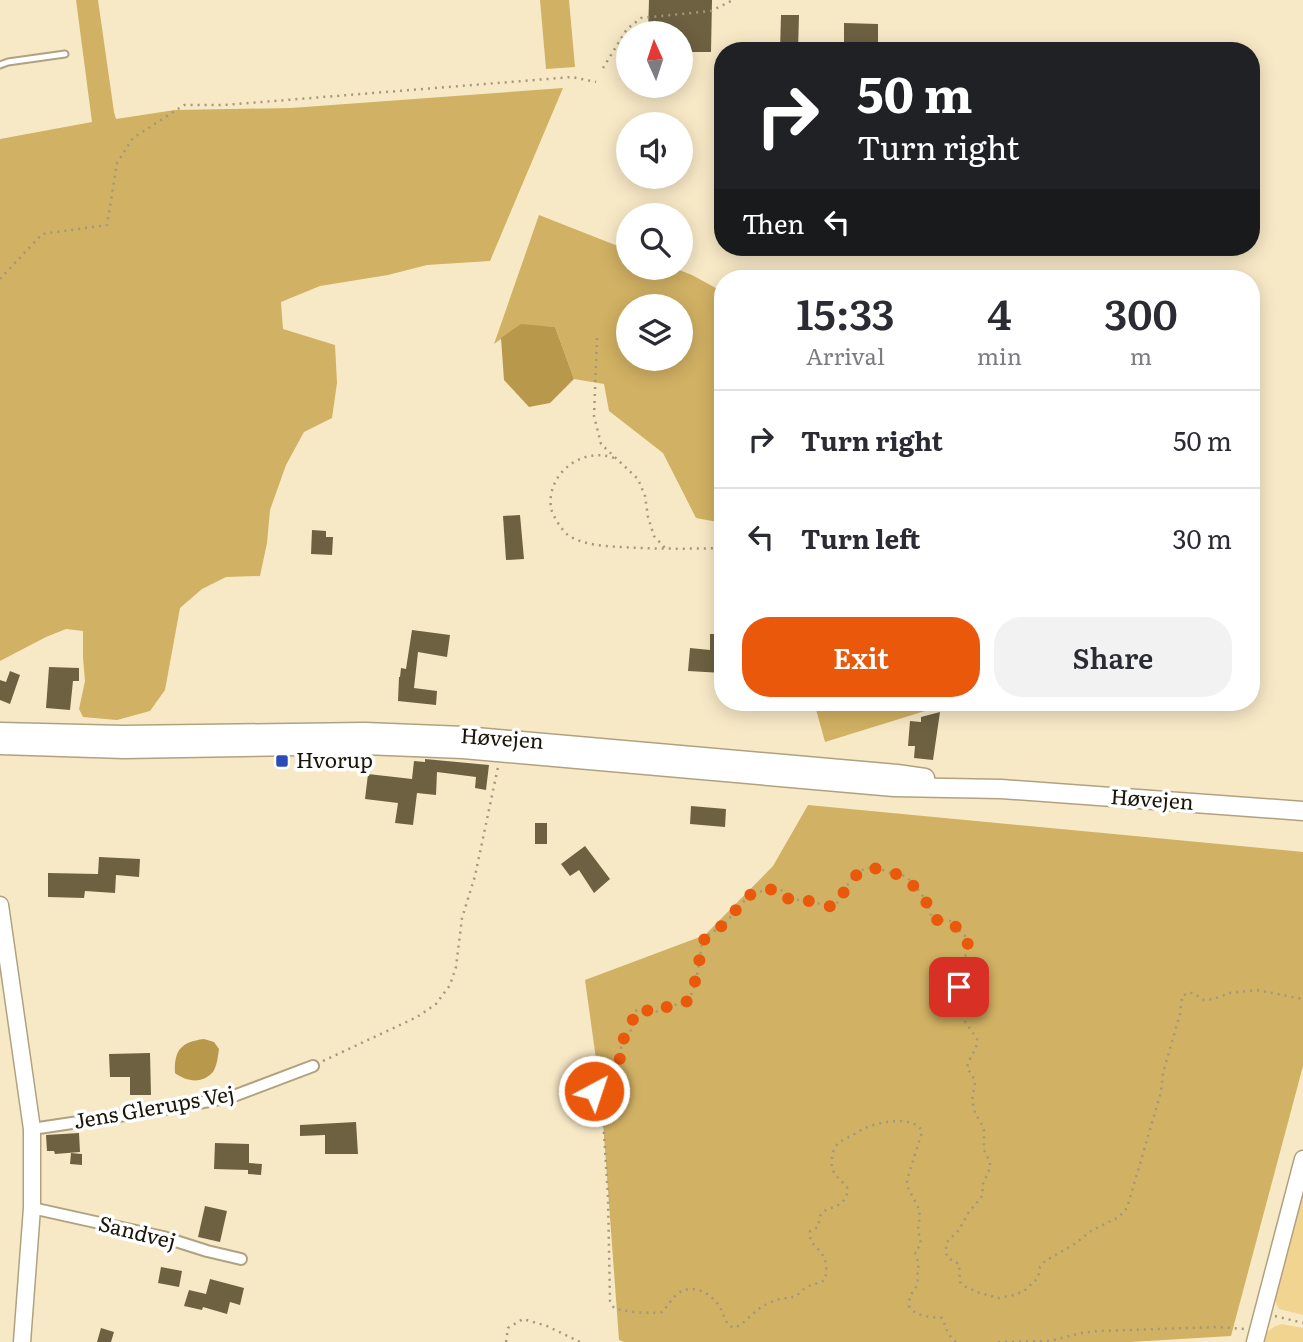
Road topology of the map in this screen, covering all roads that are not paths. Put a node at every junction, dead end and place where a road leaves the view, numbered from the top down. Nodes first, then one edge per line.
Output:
1 (65, 54) dead end
2 (0, 65) edge
3 (0, 732) edge
4 (0, 745) edge
5 (1001, 789) junction
6 (1303, 811) edge
7 (0, 905) edge
8 (313, 1066) road end
9 (32, 1129) junction
10 (1303, 1159) edge
11 (32, 1208) junction
12 (241, 1259) dead end
13 (1256, 1337) edge
14 (22, 1342) edge

1 - 2 lane
3 - 5 main road, Høvejen
4 - 5 main road, Høvejen
5 - 6 main road, Høvejen
7 - 9 street
8 - 9 street, Jens Glerups Vej
9 - 11 street
10 - 13 street
11 - 12 street, Sandvej
11 - 14 street

